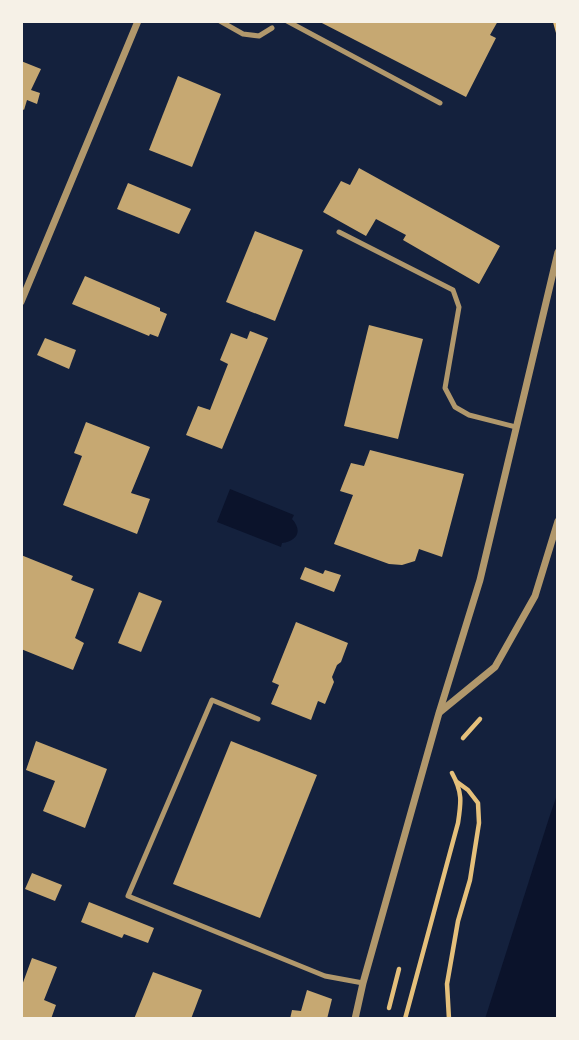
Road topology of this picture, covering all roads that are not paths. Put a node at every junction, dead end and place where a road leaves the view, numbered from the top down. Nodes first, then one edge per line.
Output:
1 (138, 21) edge
2 (220, 21) edge
3 (287, 21) edge
4 (272, 28) dead end
5 (439, 103) dead end
6 (339, 232) dead end
7 (558, 252) edge
8 (21, 302) edge
9 (516, 427) junction
10 (558, 522) edge
11 (439, 713) junction
12 (258, 719) dead end
13 (363, 983) junction
14 (355, 1019) edge

1 - 8 street
2 - 4 lane
3 - 5 lane
6 - 9 lane
7 - 9 street
9 - 11 street
10 - 11 street
11 - 13 street
12 - 13 lane
13 - 14 street

